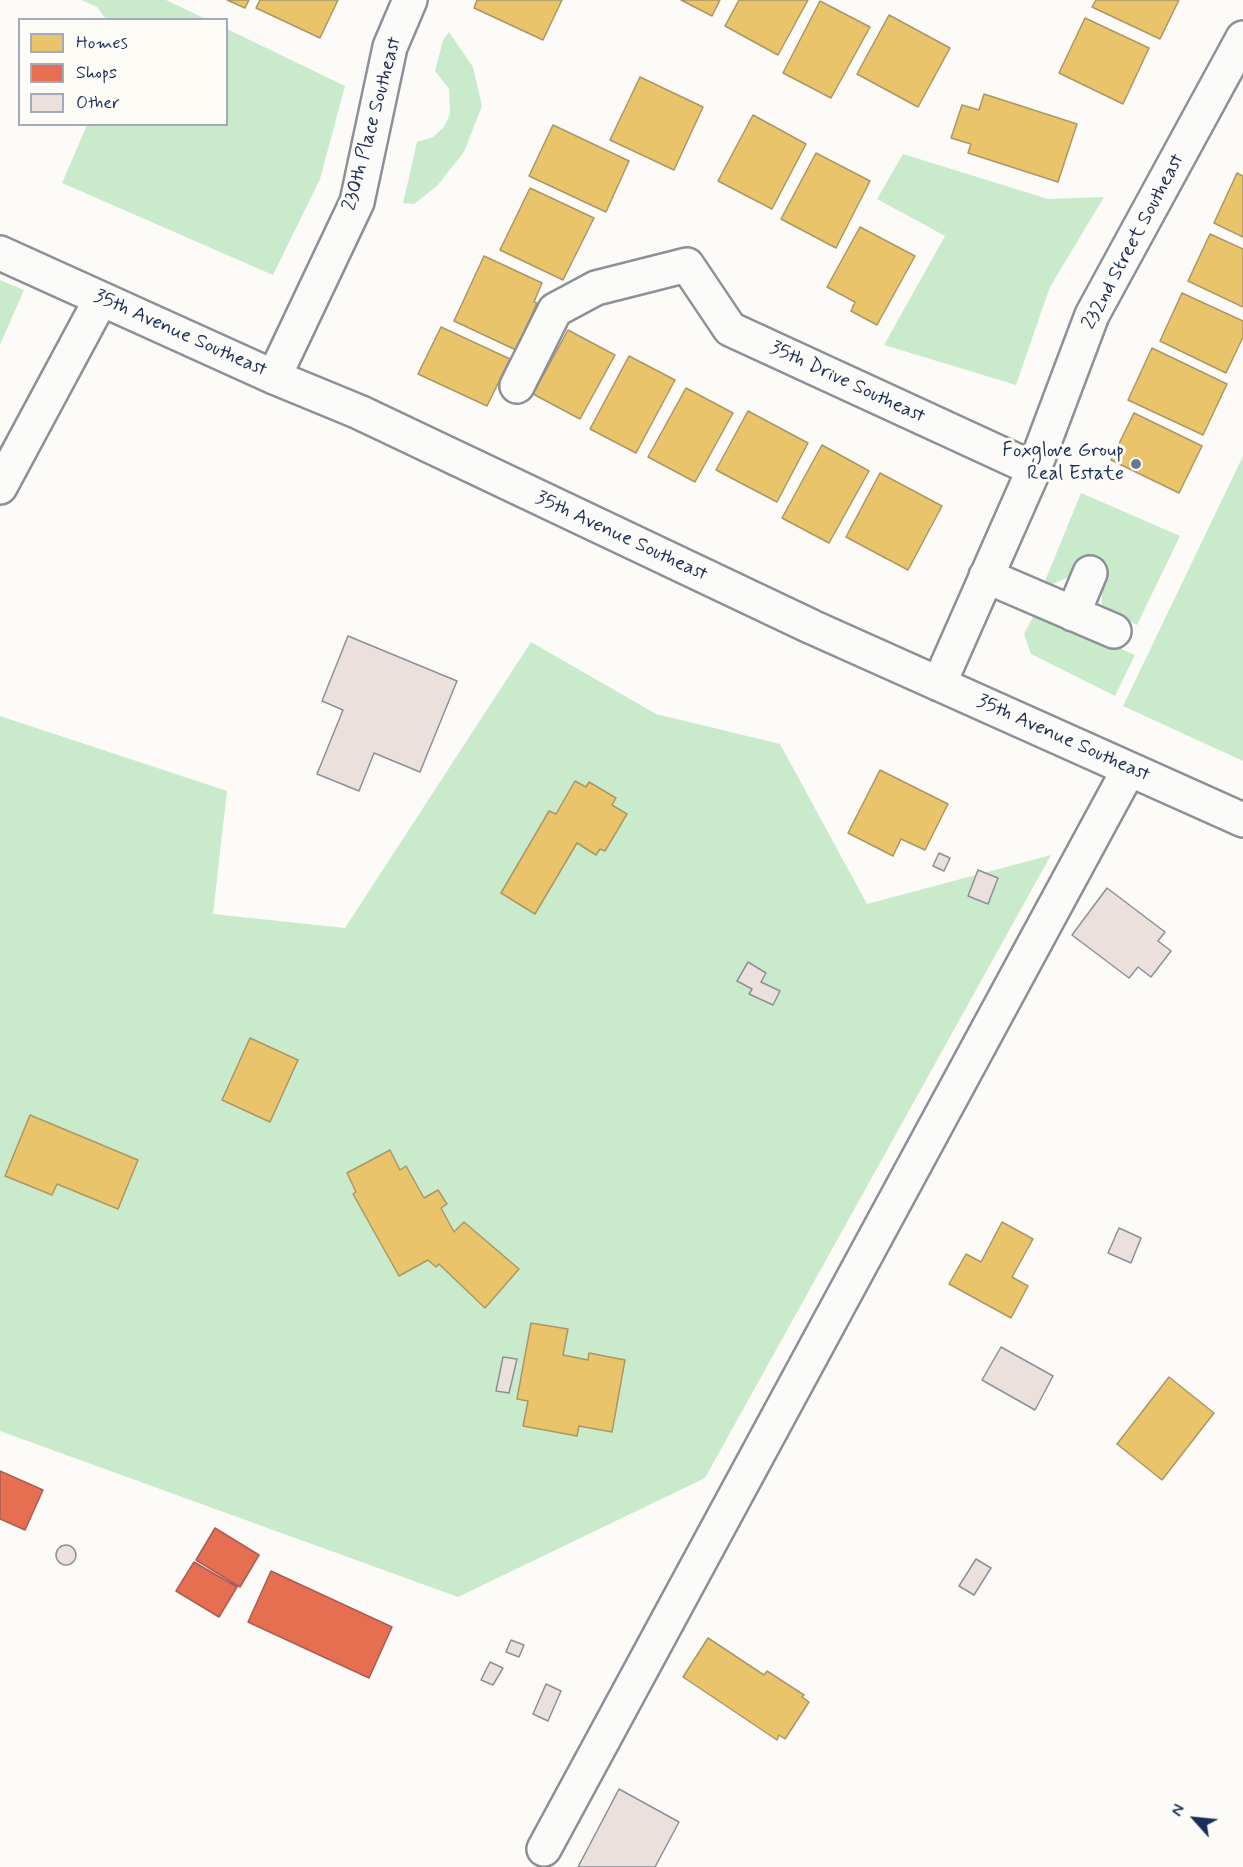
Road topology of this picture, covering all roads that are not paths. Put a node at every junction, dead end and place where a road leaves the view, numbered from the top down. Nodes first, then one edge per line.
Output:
1 (410, 0) edge
2 (1243, 38) edge
3 (0, 253) edge
4 (101, 299) junction
5 (274, 377) junction
6 (517, 386) dead end
7 (1034, 469) junction
8 (0, 487) edge
9 (1089, 573) dead end
10 (986, 576) junction
11 (1073, 614) junction
12 (1114, 631) dead end
13 (939, 684) junction
14 (1129, 769) junction
15 (1243, 820) edge
16 (544, 1849) dead end

1 - 5 street, 230th Place Southeast
2 - 7 street, 232nd Street Southeast
3 - 4 street, 35th Avenue Southeast
4 - 5 street, 35th Avenue Southeast
4 - 8 street
5 - 13 street, 35th Avenue Southeast
6 - 7 street, 35th Drive Southeast
7 - 10 street, 232nd Street Southeast
9 - 11 street
10 - 11 street
10 - 13 street, 232nd Street Southeast
11 - 12 street
13 - 14 street, 35th Avenue Southeast
14 - 15 street, 35th Avenue Southeast
14 - 16 street

